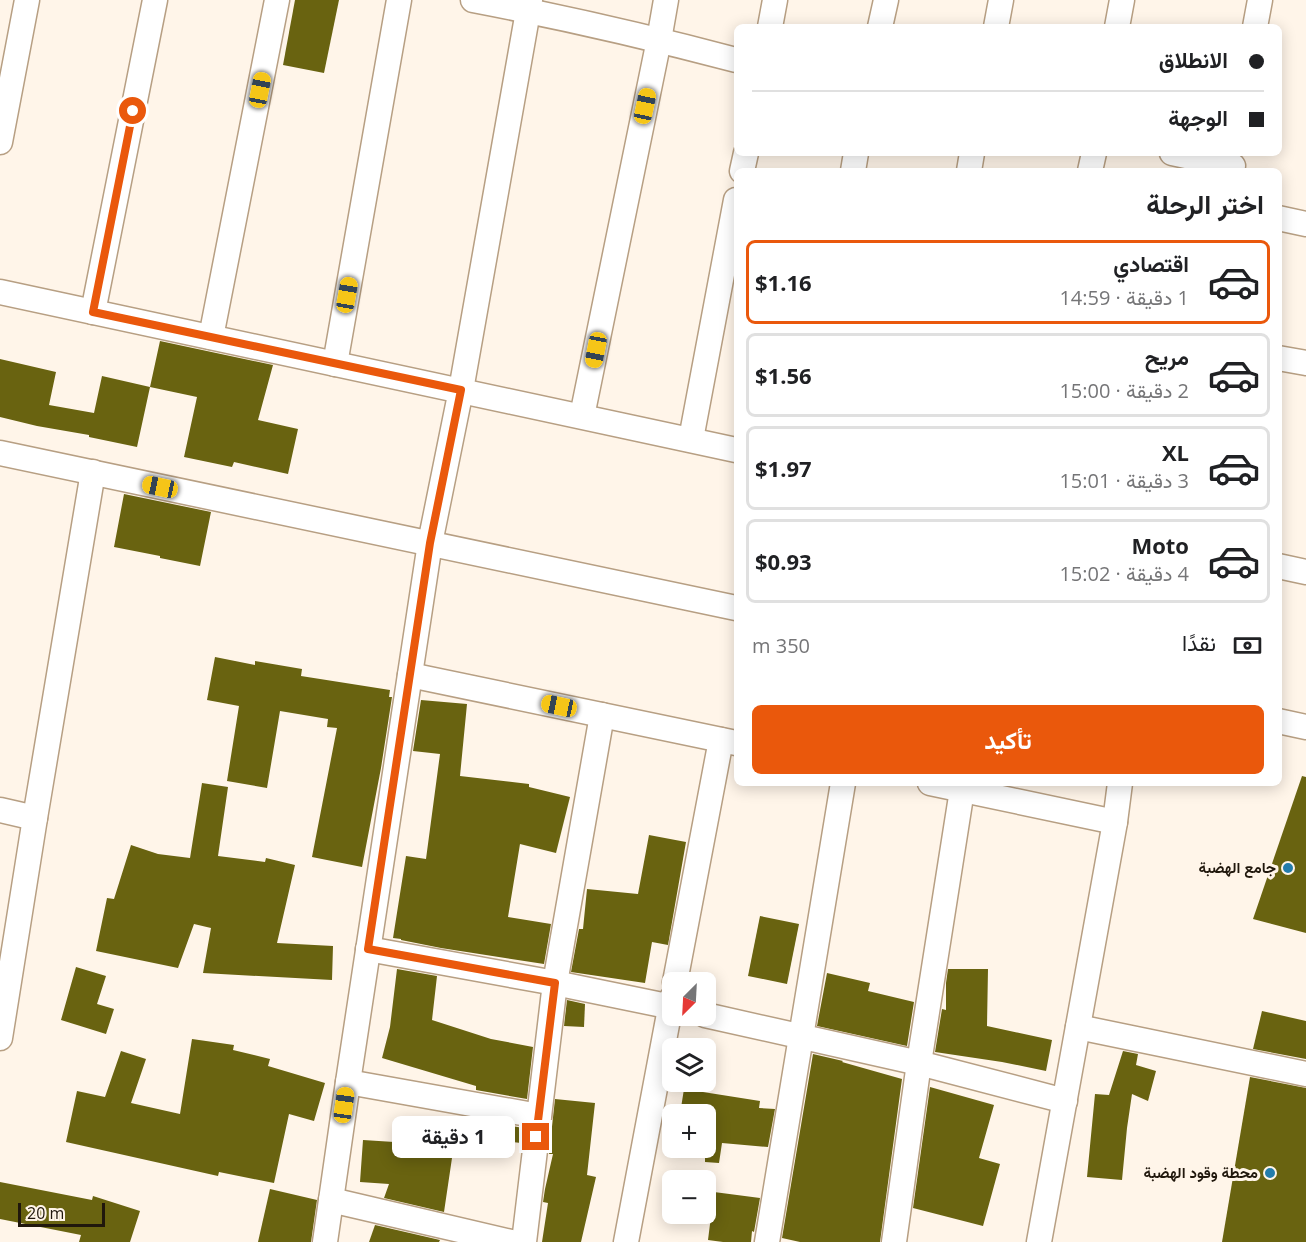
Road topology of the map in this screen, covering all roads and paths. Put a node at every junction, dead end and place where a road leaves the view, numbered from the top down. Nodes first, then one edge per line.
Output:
1 (27, 0) edge
2 (155, 0) edge
3 (278, 0) edge
4 (399, 0) edge
5 (473, 0) edge
6 (666, 0) edge
7 (775, 0) edge
8 (886, 0) edge
9 (1001, 0) edge
10 (1122, 0) edge
11 (1260, 0) edge
12 (529, 5) edge
13 (771, 24) edge
14 (881, 24) edge
15 (997, 24) edge
16 (1118, 24) edge
17 (1256, 24) edge
18 (659, 40) junction
19 (734, 59) edge
20 (0, 142) edge
21 (1190, 156) edge
22 (1233, 163) edge
23 (734, 211) edge
24 (1282, 219) edge
25 (1306, 224) edge
26 (0, 292) edge
27 (93, 312) junction
28 (211, 337) junction
29 (1282, 359) edge
30 (1306, 363) edge
31 (335, 364) junction
32 (461, 390) junction
33 (582, 416) junction
34 (691, 439) junction
35 (734, 450) edge
36 (0, 453) edge
37 (93, 472) junction
38 (430, 543) junction
39 (1282, 567) edge
40 (1306, 572) edge
41 (734, 608) edge
42 (410, 675) junction
43 (602, 715) junction
44 (1282, 722) edge
45 (1306, 727) edge
46 (729, 741) edge
47 (843, 786) edge
48 (944, 786) edge
49 (1120, 786) edge
50 (962, 790) junction
51 (0, 810) edge
52 (35, 818) junction
53 (1115, 822) junction
54 (368, 949) junction
55 (677, 972) edge
56 (555, 983) junction
57 (662, 1002) edge
58 (716, 1018) edge
59 (667, 1026) edge
60 (1078, 1027) junction
61 (801, 1037) junction
62 (0, 1038) edge
63 (919, 1064) junction
64 (1306, 1074) edge
65 (348, 1082) junction
66 (1065, 1101) junction
67 (539, 1116) junction
68 (331, 1200) junction
69 (325, 1242) edge
70 (511, 1242) edge
71 (524, 1242) edge
72 (626, 1242) edge
73 (766, 1242) edge
74 (894, 1242) edge
75 (1040, 1242) edge

1 - 20 street
2 - 27 street
3 - 28 street
4 - 31 street
5 - 12 street
6 - 18 street
7 - 13 street
8 - 14 street
9 - 15 street
10 - 16 street
11 - 17 street
12 - 18 street
12 - 32 street
18 - 19 street
18 - 33 street
21 - 22 street
23 - 34 street
24 - 25 street
26 - 27 street
27 - 28 street
28 - 31 street
29 - 30 street
31 - 32 street
32 - 33 street
32 - 38 street
33 - 34 street
34 - 35 street
36 - 37 street
37 - 38 street
37 - 52 street
38 - 41 street
38 - 42 street
39 - 40 street
42 - 43 street
42 - 54 street
43 - 46 street
43 - 56 street
44 - 45 street
46 - 55 street
47 - 61 street
48 - 50 street
49 - 53 street
50 - 53 street
50 - 63 street
51 - 52 street
52 - 62 street
53 - 60 street
54 - 56 street
54 - 65 street
56 - 57 street
56 - 67 street
58 - 61 street
59 - 72 street
60 - 64 street
60 - 66 street
61 - 63 street
61 - 73 street
63 - 66 street
63 - 74 street
65 - 67 street
65 - 68 street
66 - 75 street
67 - 71 street
68 - 69 street
68 - 70 street

